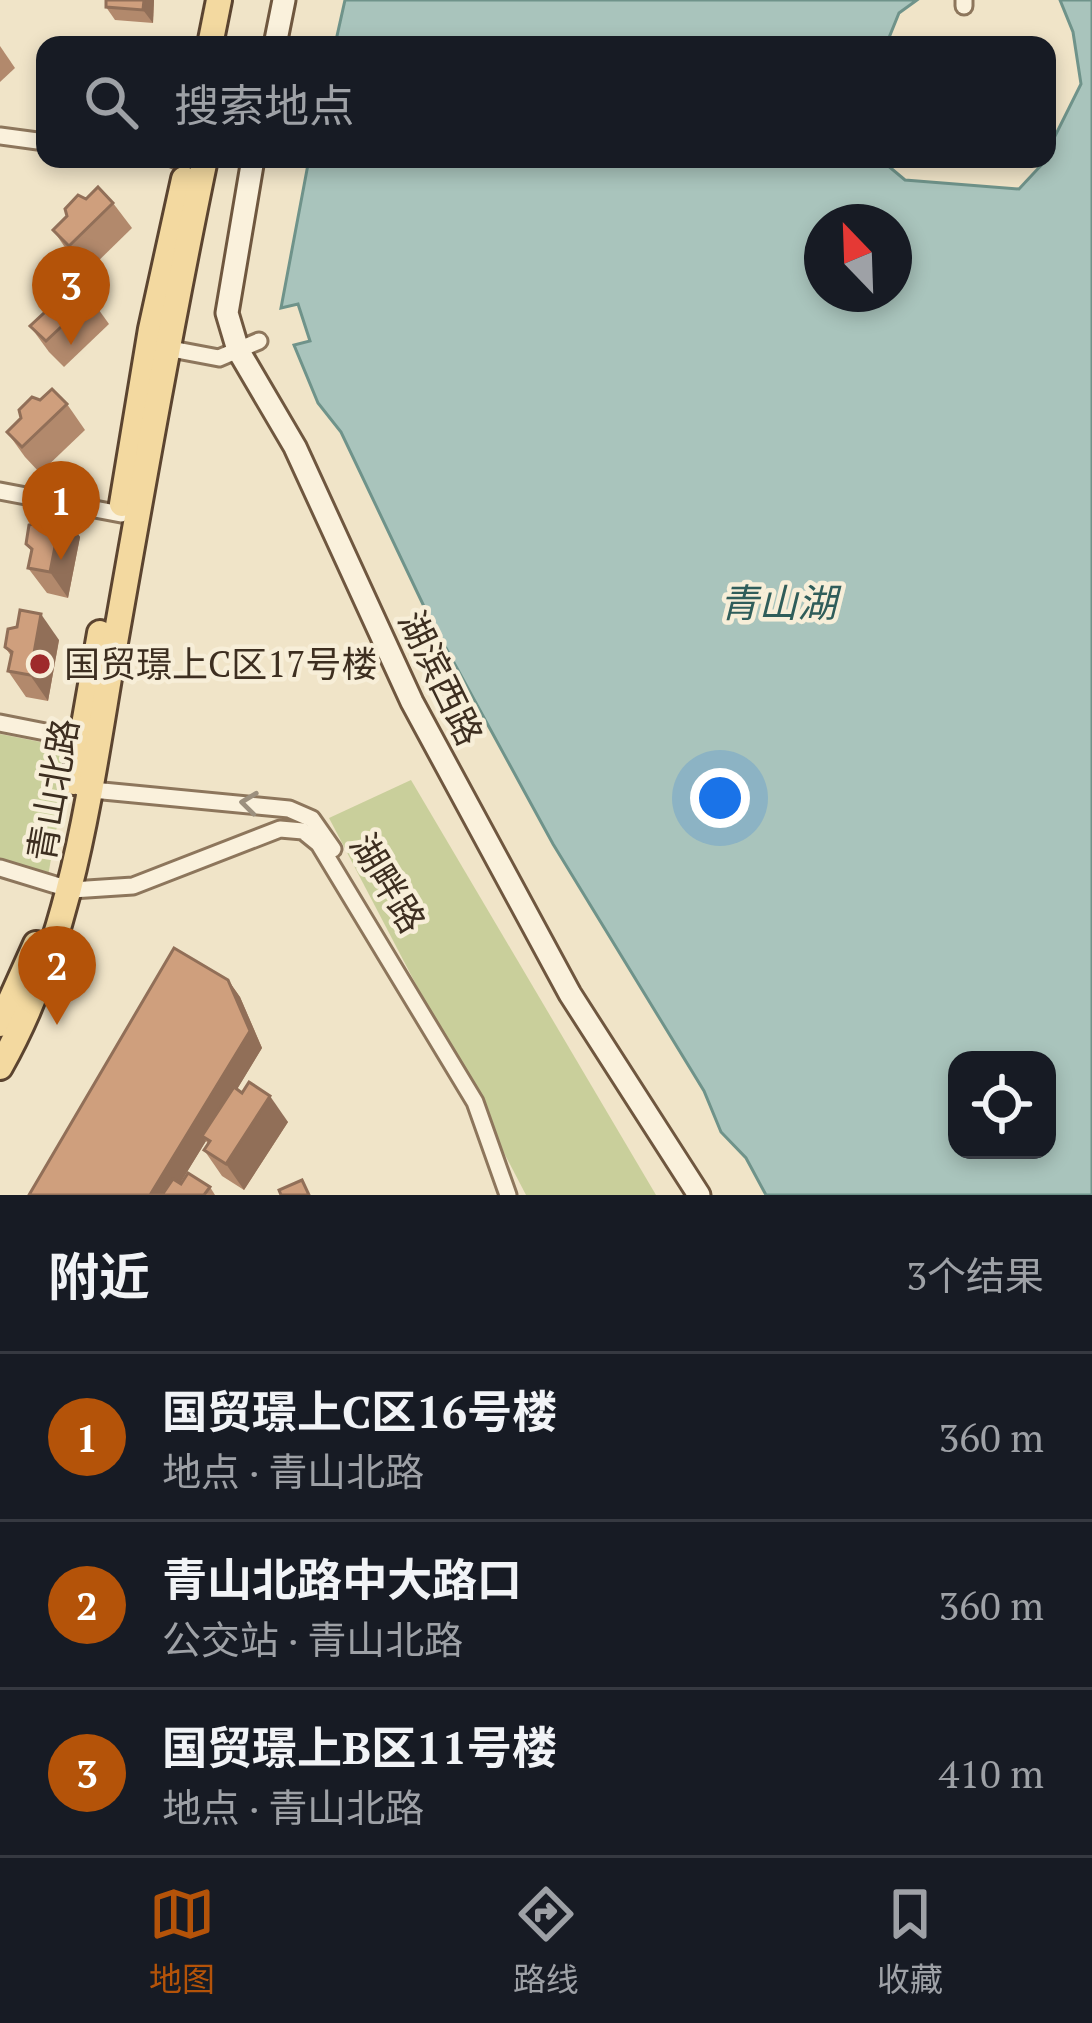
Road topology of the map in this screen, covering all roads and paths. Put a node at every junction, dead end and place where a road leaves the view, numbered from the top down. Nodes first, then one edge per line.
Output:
1 (219, 0) edge
2 (235, 0) edge
3 (284, 0) edge
4 (212, 36) edge
5 (228, 36) edge
6 (277, 36) edge
7 (0, 136) edge
8 (36, 141) edge
9 (187, 168) edge
10 (188, 168) edge
11 (251, 168) edge
12 (248, 346) junction
13 (166, 348) junction
14 (0, 491) edge
15 (121, 514) junction
16 (0, 723) edge
17 (80, 739) junction
18 (81, 789) junction
19 (0, 868) edge
20 (70, 888) junction
21 (0, 1024) edge
22 (0, 1067) edge
23 (512, 1195) edge
24 (699, 1195) edge

1 - 4 main road
2 - 5 main road
3 - 6 street
7 - 8 street
9 - 15 main road, 青山北路
10 - 13 main road, 青山北路
11 - 12 street, 湖滨西路
12 - 13 street
12 - 24 street, 湖滨西路
13 - 18 main road, 青山北路
14 - 15 street
15 - 17 main road, 青山北路
16 - 17 street
17 - 18 main road, 青山北路
18 - 20 main road, 青山北路
23 -> 18 street, 湖畔路
19 - 20 street
20 - 21 main road, 青山北路
20 - 22 main road, 青山北路
20 - 23 street, 湖畔路

